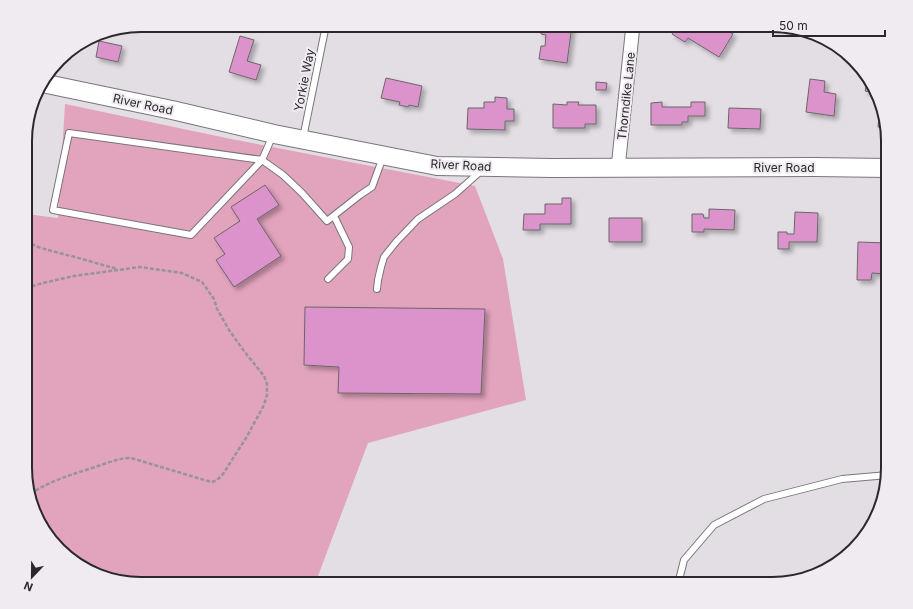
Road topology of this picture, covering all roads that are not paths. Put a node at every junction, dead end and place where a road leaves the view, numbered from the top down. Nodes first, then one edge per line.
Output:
1 (325, 32) edge
2 (632, 32) edge
3 (48, 84) edge
4 (274, 134) junction
5 (303, 140) junction
6 (383, 155) junction
7 (262, 160) junction
8 (486, 167) junction
9 (618, 168) junction
10 (881, 168) edge
11 (334, 216) junction
12 (328, 279) dead end
13 (377, 289) dead end
14 (881, 476) edge
15 (680, 577) edge

1 - 5 lane, Yorkie Way
2 - 9 street, Thorndike Lane
3 - 4 main road, River Road
4 - 5 main road, River Road
4 - 7 lane
5 - 6 main road, River Road
6 - 8 main road, River Road
6 - 11 lane
7 - 7 lane
7 - 11 lane
8 - 9 main road, River Road
8 - 13 lane
9 - 10 main road, River Road
11 - 12 lane
14 - 15 lane

